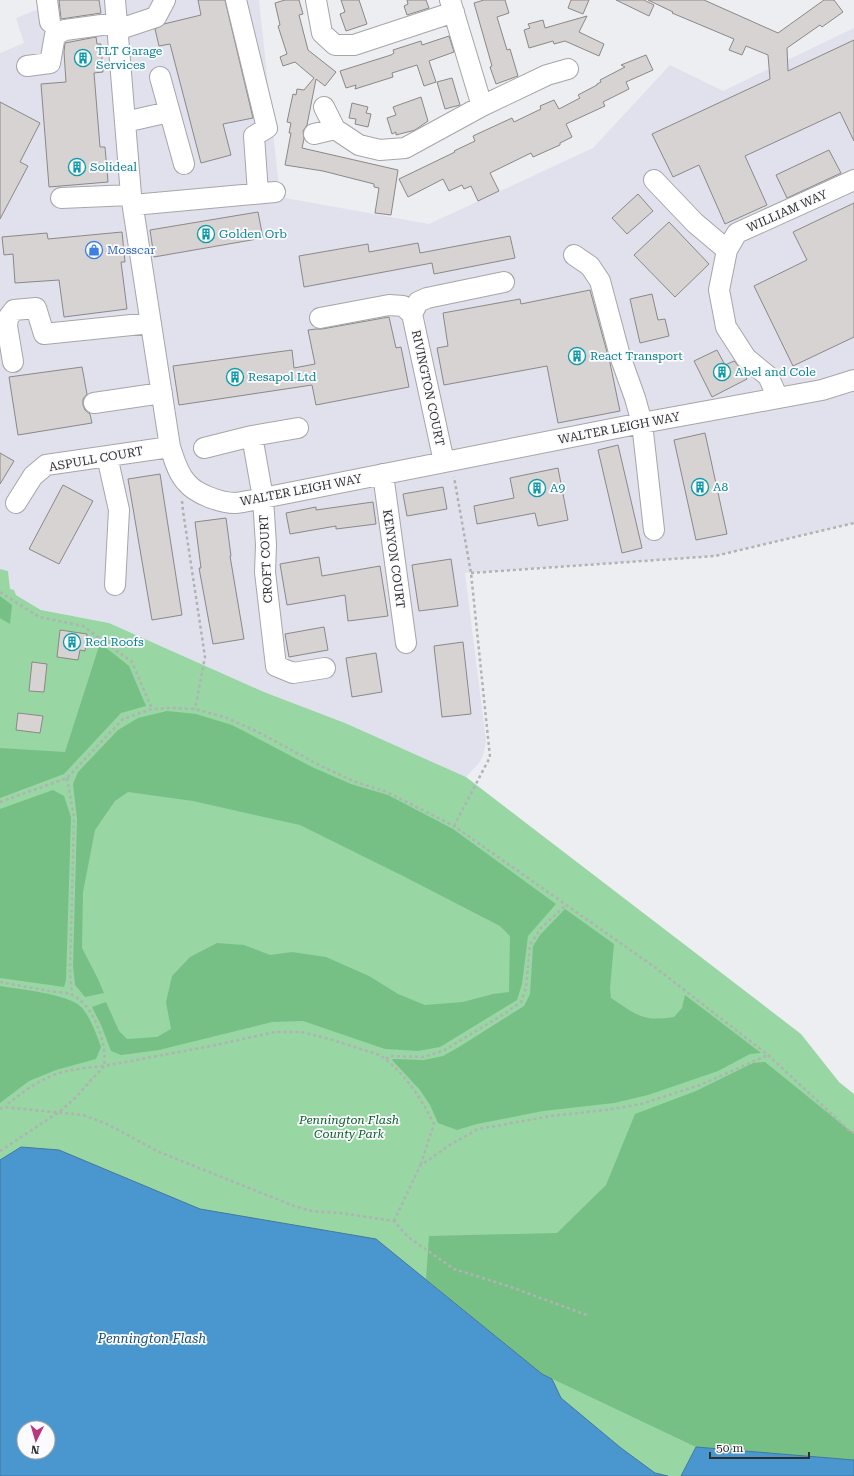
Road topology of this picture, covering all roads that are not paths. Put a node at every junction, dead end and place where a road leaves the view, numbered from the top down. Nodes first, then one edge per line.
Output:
1 (47, 0) edge
2 (114, 0) edge
3 (165, 0) edge
4 (236, 0) edge
5 (316, 0) edge
6 (452, 6) edge
7 (50, 22) dead end
8 (117, 27) junction
9 (27, 66) dead end
10 (568, 69) dead end
11 (160, 77) dead end
12 (482, 106) junction
13 (324, 107) dead end
14 (170, 112) junction
15 (125, 122) junction
16 (335, 129) junction
17 (314, 134) dead end
18 (184, 164) dead end
19 (654, 180) dead end
20 (854, 180) edge
21 (61, 198) dead end
22 (132, 200) junction
23 (727, 250) junction
24 (574, 255) dead end
25 (504, 282) dead end
26 (412, 314) junction
27 (320, 318) dead end
28 (151, 323) junction
29 (13, 362) dead end
30 (854, 380) edge
31 (162, 393) junction
32 (778, 398) junction
33 (94, 403) dead end
34 (642, 423) junction
35 (298, 428) dead end
36 (252, 436) junction
37 (170, 447) junction
38 (204, 448) dead end
39 (107, 456) junction
40 (448, 461) junction
41 (383, 474) junction
42 (263, 498) junction
43 (16, 503) dead end
44 (654, 530) dead end
45 (115, 585) dead end
46 (406, 643) dead end
47 (325, 668) dead end

1 - 7 street
2 - 8 street, WALTER LEIGH WAY
3 - 8 street
4 - 22 street
5 - 6 street
6 - 12 street
8 - 9 street
8 - 15 street, WALTER LEIGH WAY
10 - 12 street
11 - 14 street
12 - 16 street
13 - 16 street
14 - 15 street
14 - 18 street
15 - 22 street, WALTER LEIGH WAY
16 - 17 street
19 - 23 street
20 - 23 street, WILLIAM WAY
21 - 22 street
22 - 28 street, WALTER LEIGH WAY
23 - 32 street, WILLIAM WAY
24 - 34 street
25 - 26 street, RIVINGTON COURT
26 - 27 street, RIVINGTON COURT
26 - 40 street, RIVINGTON COURT
28 - 29 street
28 - 31 street, WALTER LEIGH WAY
30 - 32 street, WALTER LEIGH WAY
31 - 33 street
31 - 37 street, WALTER LEIGH WAY
32 - 34 street, WALTER LEIGH WAY
34 - 40 street, WALTER LEIGH WAY
34 - 44 street
35 - 36 street
36 - 38 street
36 - 42 street, CROFT COURT
37 - 39 street, ASPULL COURT
37 - 42 street, WALTER LEIGH WAY
39 - 43 street, ASPULL COURT
39 - 45 street
40 - 41 street, WALTER LEIGH WAY
41 - 42 street, WALTER LEIGH WAY
41 - 46 street, KENYON COURT
42 - 47 street, CROFT COURT

